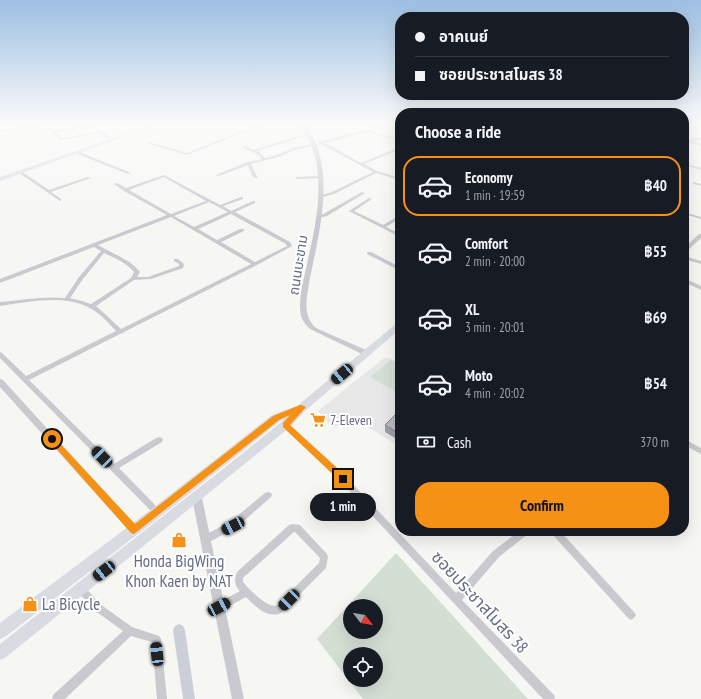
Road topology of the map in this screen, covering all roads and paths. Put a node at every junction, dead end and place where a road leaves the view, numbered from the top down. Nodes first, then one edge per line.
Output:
1 (53, 157) edge
2 (63, 157) edge
3 (87, 157) edge
4 (261, 157) edge
5 (275, 157) edge
6 (318, 157) edge
7 (344, 157) edge
8 (379, 157) edge
9 (264, 159) junction
10 (250, 163) junction
11 (361, 164) junction
12 (689, 165) edge
13 (701, 169) edge
14 (20, 172) junction
15 (376, 172) junction
16 (128, 173) dead end
17 (0, 175) edge
18 (218, 175) dead end
19 (256, 177) dead end
20 (321, 177) junction
21 (89, 178) dead end
22 (297, 178) dead end
23 (395, 178) edge
24 (0, 179) edge
25 (694, 183) dead end
26 (116, 184) dead end
27 (701, 184) edge
28 (125, 190) junction
29 (344, 190) dead end
30 (48, 192) junction
31 (363, 193) dead end
32 (242, 198) dead end
33 (320, 199) junction
34 (370, 199) dead end
35 (60, 200) dead end
36 (209, 201) junction
37 (254, 202) dead end
38 (220, 206) junction
39 (231, 212) junction
40 (689, 214) edge
41 (170, 216) junction
42 (318, 217) junction
43 (701, 218) edge
44 (395, 219) edge
45 (383, 227) junction
46 (194, 229) junction
47 (242, 230) dead end
48 (395, 233) edge
49 (701, 234) edge
50 (698, 240) edge
51 (218, 242) junction
52 (94, 245) junction
53 (689, 247) edge
54 (103, 251) junction
55 (369, 253) dead end
56 (689, 259) edge
57 (176, 260) dead end
58 (701, 263) edge
59 (256, 264) junction
60 (395, 266) edge
61 (133, 279) junction
62 (0, 281) edge
63 (689, 282) edge
64 (701, 288) edge
65 (67, 298) junction
66 (0, 304) edge
67 (91, 307) junction
68 (395, 330) edge
69 (121, 332) junction
70 (366, 353) junction
71 (0, 354) edge
72 (25, 379) junction
73 (0, 382) edge
74 (302, 407) junction
75 (286, 425) junction
76 (159, 440) dead end
77 (689, 445) edge
78 (701, 451) edge
79 (113, 468) junction
80 (268, 495) dead end
81 (197, 498) junction
82 (157, 512) junction
83 (134, 530) junction
84 (395, 535) edge
85 (396, 536) edge
86 (519, 536) edge
87 (560, 536) edge
88 (206, 539) junction
89 (81, 589) junction
90 (246, 592) junction
91 (456, 599) junction
92 (219, 607) junction
93 (631, 615) dead end
94 (0, 632) edge
95 (130, 632) junction
96 (0, 653) edge
97 (57, 699) edge
98 (162, 699) edge
99 (238, 699) edge
100 (550, 699) edge

1 - 17 main road
2 - 14 main road
3 - 16 street
4 - 9 street
5 - 9 street
6 - 20 street, ถนนบะขาม
7 - 11 street
8 - 11 street
9 - 10 street
10 - 18 street
10 - 19 street
11 - 15 street
12 - 13 street
14 - 24 main road
14 - 30 street
15 - 23 street
15 - 33 street
20 - 22 street
20 - 33 street, ถนนบะขาม
21 - 30 street
25 - 27 street
26 - 28 street
28 - 36 street
28 - 41 street
29 - 33 street
30 - 35 street
31 - 42 street
32 - 38 street
33 - 42 street, ถนนบะขาม
34 - 45 street
36 - 38 street
36 - 41 street
37 - 39 street
38 - 39 street
39 - 46 street
39 - 59 street
40 - 43 street
41 - 46 street
41 - 52 street
42 - 70 street, ถนนบะขาม
44 - 45 street
45 - 48 street
46 - 51 street
47 - 51 street
49 - 50 street
50 - 53 street
51 - 59 street
52 - 54 street
52 - 62 street
54 - 61 street
54 - 65 street
55 - 60 street
56 - 58 street
57 - 61 street
59 - 69 street
61 - 67 street
63 - 64 street
65 - 66 street
65 - 67 street
67 - 69 street
68 - 70 main road
69 - 72 street
70 - 74 main road
71 - 72 street
72 - 79 street
73 - 83 street
74 - 75 main road
74 - 82 main road
75 - 81 main road
75 - 84 street, ซอยประชาสโมสร 38
76 - 79 street
77 - 78 street
79 - 82 street
80 - 88 street
81 - 88 street
81 - 89 main road
82 - 83 main road
83 - 94 main road
85 - 91 street, ซอยประชาสโมสร 38
86 - 91 street
87 - 93 street
88 - 92 street
89 - 95 street
89 - 96 main road
90 - 90 street
90 - 92 street
91 - 100 street, ซอยประชาสโมสร 38
92 - 99 street
95 - 97 street
95 - 98 street

